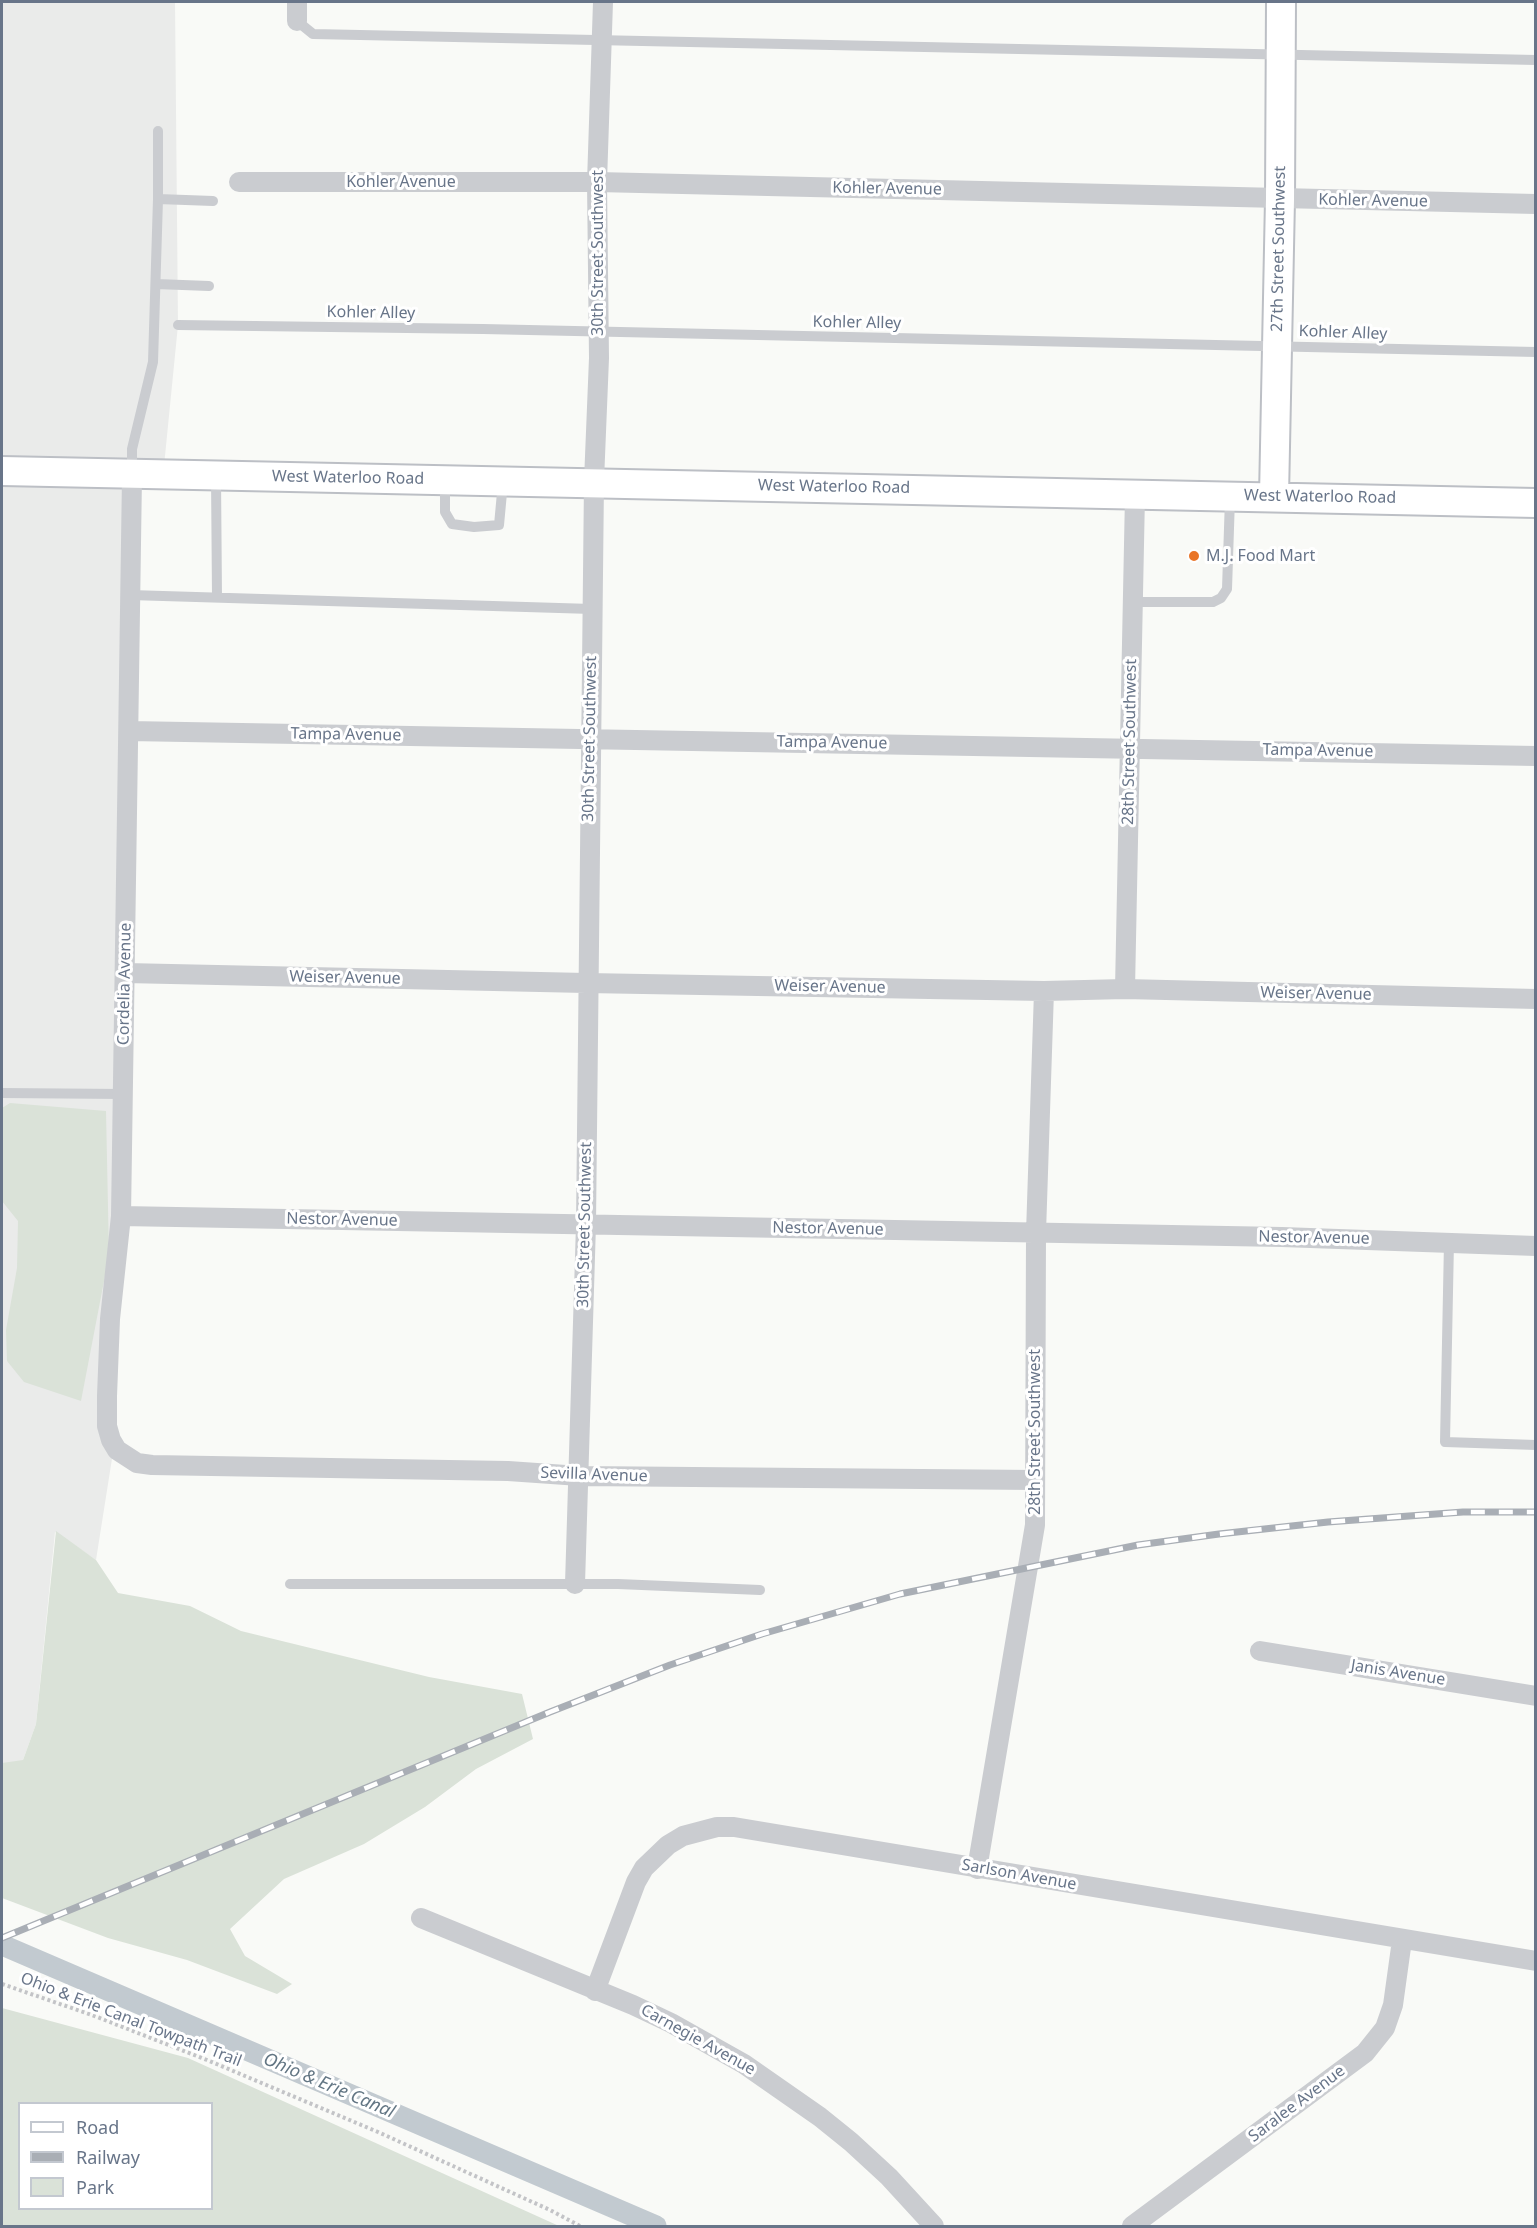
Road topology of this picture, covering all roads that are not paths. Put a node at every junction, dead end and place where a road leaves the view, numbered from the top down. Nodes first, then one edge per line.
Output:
1 (297, 2) edge
2 (603, 2) edge
3 (1281, 2) edge
4 (297, 21) joint
5 (601, 39) junction
6 (1281, 55) junction
7 (1536, 60) edge
8 (158, 131) dead end
9 (239, 182) dead end
10 (597, 182) junction
11 (158, 199) junction
12 (1280, 200) junction
13 (213, 201) dead end
14 (1536, 204) edge
15 (156, 284) junction
16 (209, 286) dead end
17 (178, 325) dead end
18 (598, 333) junction
19 (1276, 346) junction
20 (1536, 352) edge
21 (2, 471) edge
22 (132, 476) junction
23 (216, 477) junction
24 (445, 479) junction
25 (503, 480) junction
26 (594, 481) junction
27 (1135, 495) junction
28 (1230, 495) junction
29 (1274, 495) junction
30 (1536, 503) edge
31 (130, 595) junction
32 (218, 597) junction
33 (1133, 602) junction
34 (592, 609) junction
35 (129, 731) junction
36 (590, 740) junction
37 (1130, 747) junction
38 (1536, 756) edge
39 (125, 973) junction
40 (586, 983) junction
41 (1125, 989) junction
42 (1044, 991) junction
43 (1536, 999) edge
44 (2, 1092) edge
45 (123, 1094) junction
46 (121, 1216) junction
47 (586, 1224) junction
48 (1036, 1233) junction
49 (1449, 1242) junction
50 (1536, 1246) edge
51 (1536, 1445) edge
52 (152, 1466) joint
53 (580, 1476) junction
54 (1035, 1480) junction
55 (290, 1584) dead end
56 (575, 1584) junction
57 (760, 1590) dead end
58 (1260, 1651) dead end
59 (1536, 1696) edge
60 (977, 1869) junction
61 (421, 1918) dead end
62 (1402, 1940) junction
63 (1536, 1961) edge
64 (595, 1990) junction
65 (934, 2226) edge
66 (1131, 2226) edge

1 - 4 street
2 - 5 street, 30th Street Southwest
3 - 6 main road, 27th Street Southwest
4 - 5 lane
5 - 6 lane
5 - 10 street, 30th Street Southwest
6 - 7 lane
6 - 12 main road, 27th Street Southwest
8 - 11 lane
9 - 10 street, Kohler Avenue
10 - 12 street, Kohler Avenue
10 - 18 street, 30th Street Southwest
11 - 13 lane
11 - 15 lane
12 - 14 street, Kohler Avenue
12 - 19 main road, 27th Street Southwest
15 - 16 lane
15 - 22 lane
17 - 18 lane, Kohler Alley
18 - 19 lane, Kohler Alley
18 - 26 street, 30th Street Southwest
19 - 20 lane, Kohler Alley
19 - 29 main road, 27th Street Southwest
21 - 22 main road, West Waterloo Road
22 - 23 main road, West Waterloo Road
22 - 31 street, Cordelia Avenue
23 - 24 main road, West Waterloo Road
23 - 32 lane
24 - 25 main road, West Waterloo Road
24 - 25 lane
25 - 26 main road, West Waterloo Road
26 - 27 main road, West Waterloo Road
26 - 34 street, 30th Street Southwest
27 - 28 main road, West Waterloo Road
27 - 33 street, 28th Street Southwest
28 - 29 main road, West Waterloo Road
28 - 33 lane
29 - 30 main road, West Waterloo Road
31 - 32 lane
31 - 35 street, Cordelia Avenue
32 - 34 lane
33 - 37 street, 28th Street Southwest
34 - 36 street, 30th Street Southwest
35 - 36 street, Tampa Avenue
35 - 39 street, Cordelia Avenue
36 - 37 street, Tampa Avenue
36 - 40 street, 30th Street Southwest
37 - 38 street, Tampa Avenue
37 - 41 street, 28th Street Southwest
39 - 40 street, Weiser Avenue
39 - 45 street, Cordelia Avenue
40 - 42 street, Weiser Avenue
40 - 47 street, 30th Street Southwest
41 - 42 street, Weiser Avenue
41 - 43 street, Weiser Avenue
42 - 48 street, 28th Street Southwest
44 - 45 lane
45 - 46 street, Cordelia Avenue
46 - 47 street, Nestor Avenue
46 - 52 street, Cordelia Avenue
47 - 48 street, Nestor Avenue
47 - 53 street, 30th Street Southwest
48 - 49 street, Nestor Avenue
48 - 54 street, 28th Street Southwest
49 - 50 street, Nestor Avenue
49 - 51 lane
52 - 53 street, Sevilla Avenue
53 - 54 street, Sevilla Avenue
53 - 56 street, 30th Street Southwest
54 - 60 street, 28th Street Southwest
55 - 56 lane
56 - 57 lane
58 - 59 street, Janis Avenue
60 - 62 street, Sarlson Avenue
60 - 64 street, Sarlson Avenue
61 - 64 street, Carnegie Avenue
62 - 63 street, Sarlson Avenue
62 - 66 street, Saralee Avenue
64 - 65 street, Carnegie Avenue

